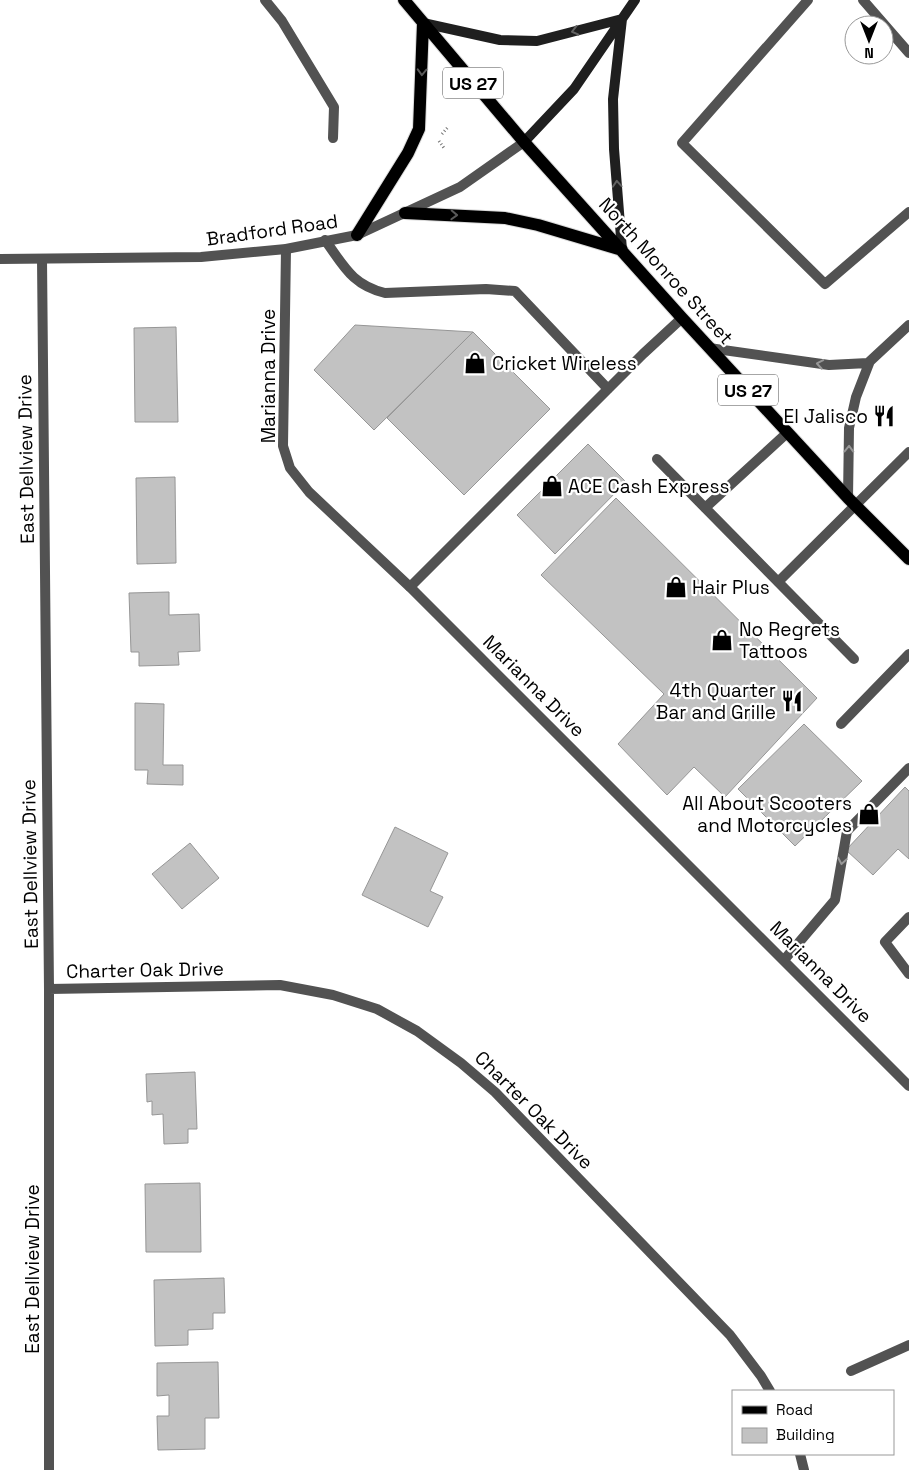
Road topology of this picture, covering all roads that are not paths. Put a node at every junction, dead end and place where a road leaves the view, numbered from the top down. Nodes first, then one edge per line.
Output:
1 (265, 0) edge
2 (404, 0) edge
3 (635, 0) edge
4 (808, 0) edge
5 (863, 0) edge
6 (622, 19) junction
7 (423, 23) junction
8 (909, 53) edge
9 (333, 138) dead end
10 (524, 142) junction
11 (405, 213) junction
12 (908, 215) edge
13 (357, 235) junction
14 (325, 240) junction
15 (286, 249) junction
16 (622, 250) junction
17 (0, 258) edge
18 (42, 258) junction
19 (682, 318) junction
20 (909, 326) edge
21 (709, 348) junction
22 (869, 362) junction
23 (608, 389) junction
24 (787, 433) junction
25 (909, 452) edge
26 (657, 459) dead end
27 (852, 501) junction
28 (705, 508) junction
29 (909, 559) edge
30 (778, 582) junction
31 (410, 587) junction
32 (909, 654) edge
33 (854, 659) dead end
34 (841, 724) dead end
35 (909, 768) edge
36 (909, 918) edge
37 (784, 960) junction
38 (909, 974) edge
39 (49, 989) junction
40 (909, 1086) edge
41 (909, 1345) edge
42 (851, 1371) dead end
43 (769, 1390) edge
44 (800, 1455) edge
45 (49, 1470) edge
46 (804, 1470) edge

1 - 9 street
2 - 7 main road, North Monroe Street / US 27
3 - 6 main road
4 - 12 street
5 - 8 street
6 -> 7 main road
6 - 10 main road
16 -> 6 main road
7 - 10 main road, North Monroe Street / US 27
7 -> 13 main road
10 - 11 street, Bradford Road
10 - 16 main road, North Monroe Street / US 27
11 - 13 street, Bradford Road
11 -> 16 main road
13 - 14 street, Bradford Road
14 - 15 street, Bradford Road
14 - 23 street
15 - 18 street, Bradford Road
15 - 31 street, Marianna Drive
16 - 19 main road, North Monroe Street / US 27
17 - 18 street, Bradford Road
18 - 39 street, East Dellview Drive
19 - 21 main road, North Monroe Street / US 27
19 - 23 street
20 - 22 street
22 -> 21 street
21 - 24 main road, North Monroe Street / US 27
27 -> 22 street
23 - 31 street
24 - 27 main road, North Monroe Street / US 27
24 - 28 street
25 - 27 street
26 - 28 street
27 - 29 main road, North Monroe Street / US 27
27 - 30 street
28 - 30 street
30 - 33 street
31 - 37 street, Marianna Drive
32 - 34 street
35 -> 37 street
36 - 38 street
37 - 40 street, Marianna Drive
39 - 43 street, Charter Oak Drive
39 - 45 street, East Dellview Drive
41 - 42 street
44 - 46 street

